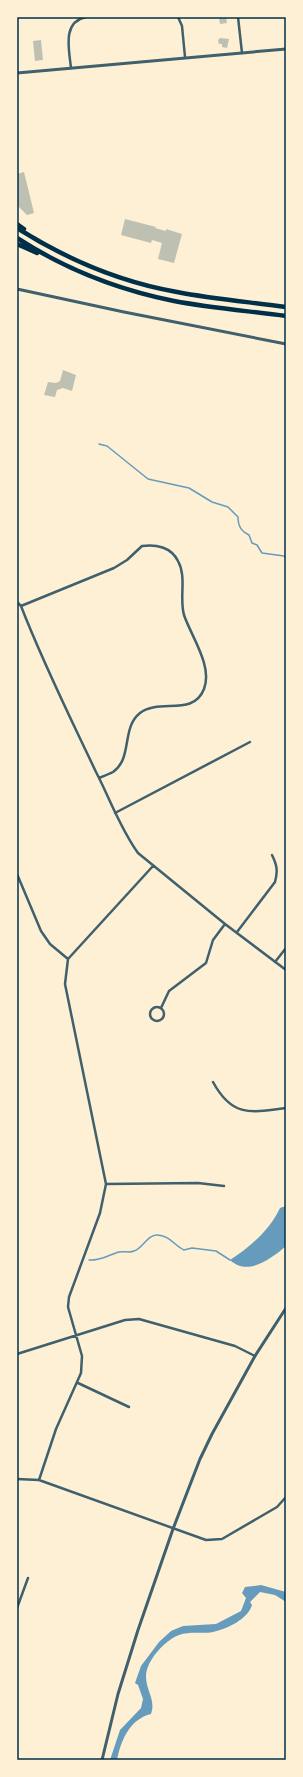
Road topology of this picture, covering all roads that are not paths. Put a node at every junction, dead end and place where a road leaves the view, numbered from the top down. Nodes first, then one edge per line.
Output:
1 (86, 17) edge
2 (178, 17) edge
3 (238, 17) edge
4 (286, 49) edge
5 (242, 53) junction
6 (185, 57) junction
7 (71, 68) junction
8 (17, 73) edge
9 (17, 224) edge
10 (17, 228) edge
11 (17, 238) edge
12 (41, 243) junction
13 (17, 244) edge
14 (66, 265) junction
15 (17, 289) edge
16 (286, 307) edge
17 (286, 316) edge
18 (286, 344) edge
19 (17, 602) edge
20 (21, 606) junction
21 (250, 742) dead end
22 (99, 778) junction
23 (115, 813) junction
24 (272, 855) dead end
25 (153, 866) junction
26 (17, 874) edge
27 (225, 924) junction
28 (237, 932) junction
29 (286, 948) edge
30 (68, 959) junction
31 (275, 962) junction
32 (286, 970) edge
33 (161, 1008) junction
34 (212, 1082) dead end
35 (286, 1108) edge
36 (106, 1184) junction
37 (224, 1186) dead end
38 (286, 1308) edge
39 (76, 1336) junction
40 (17, 1354) edge
41 (255, 1356) junction
42 (78, 1383) junction
43 (129, 1406) dead end
44 (17, 1479) edge
45 (39, 1480) junction
46 (286, 1496) edge
47 (173, 1529) junction
48 (28, 1578) dead end
49 (17, 1608) edge
50 (102, 1760) edge

1 - 7 street
2 - 6 street
3 - 5 street
4 - 5 street
5 - 6 street
6 - 7 street
7 - 8 street
9 - 12 highway
10 - 12 highway
11 - 14 highway
12 - 16 highway
13 - 14 highway
14 - 17 highway
15 - 18 street
19 - 20 street
20 - 22 street
20 - 22 street
21 - 23 street
22 - 23 street
23 - 25 street
24 - 28 street
25 - 27 street
25 - 30 street
26 - 30 street
27 - 28 street
27 - 33 street
28 - 31 street
29 - 31 street
30 - 36 street
31 - 32 street
33 - 33 street
34 - 35 street
36 - 37 street
36 - 39 street
38 - 41 street
39 - 40 street
39 - 41 street
39 - 42 street
41 - 47 street
42 - 43 street
42 - 45 street
44 - 45 street
45 - 47 street
46 - 47 street
47 - 50 street
48 - 49 street

